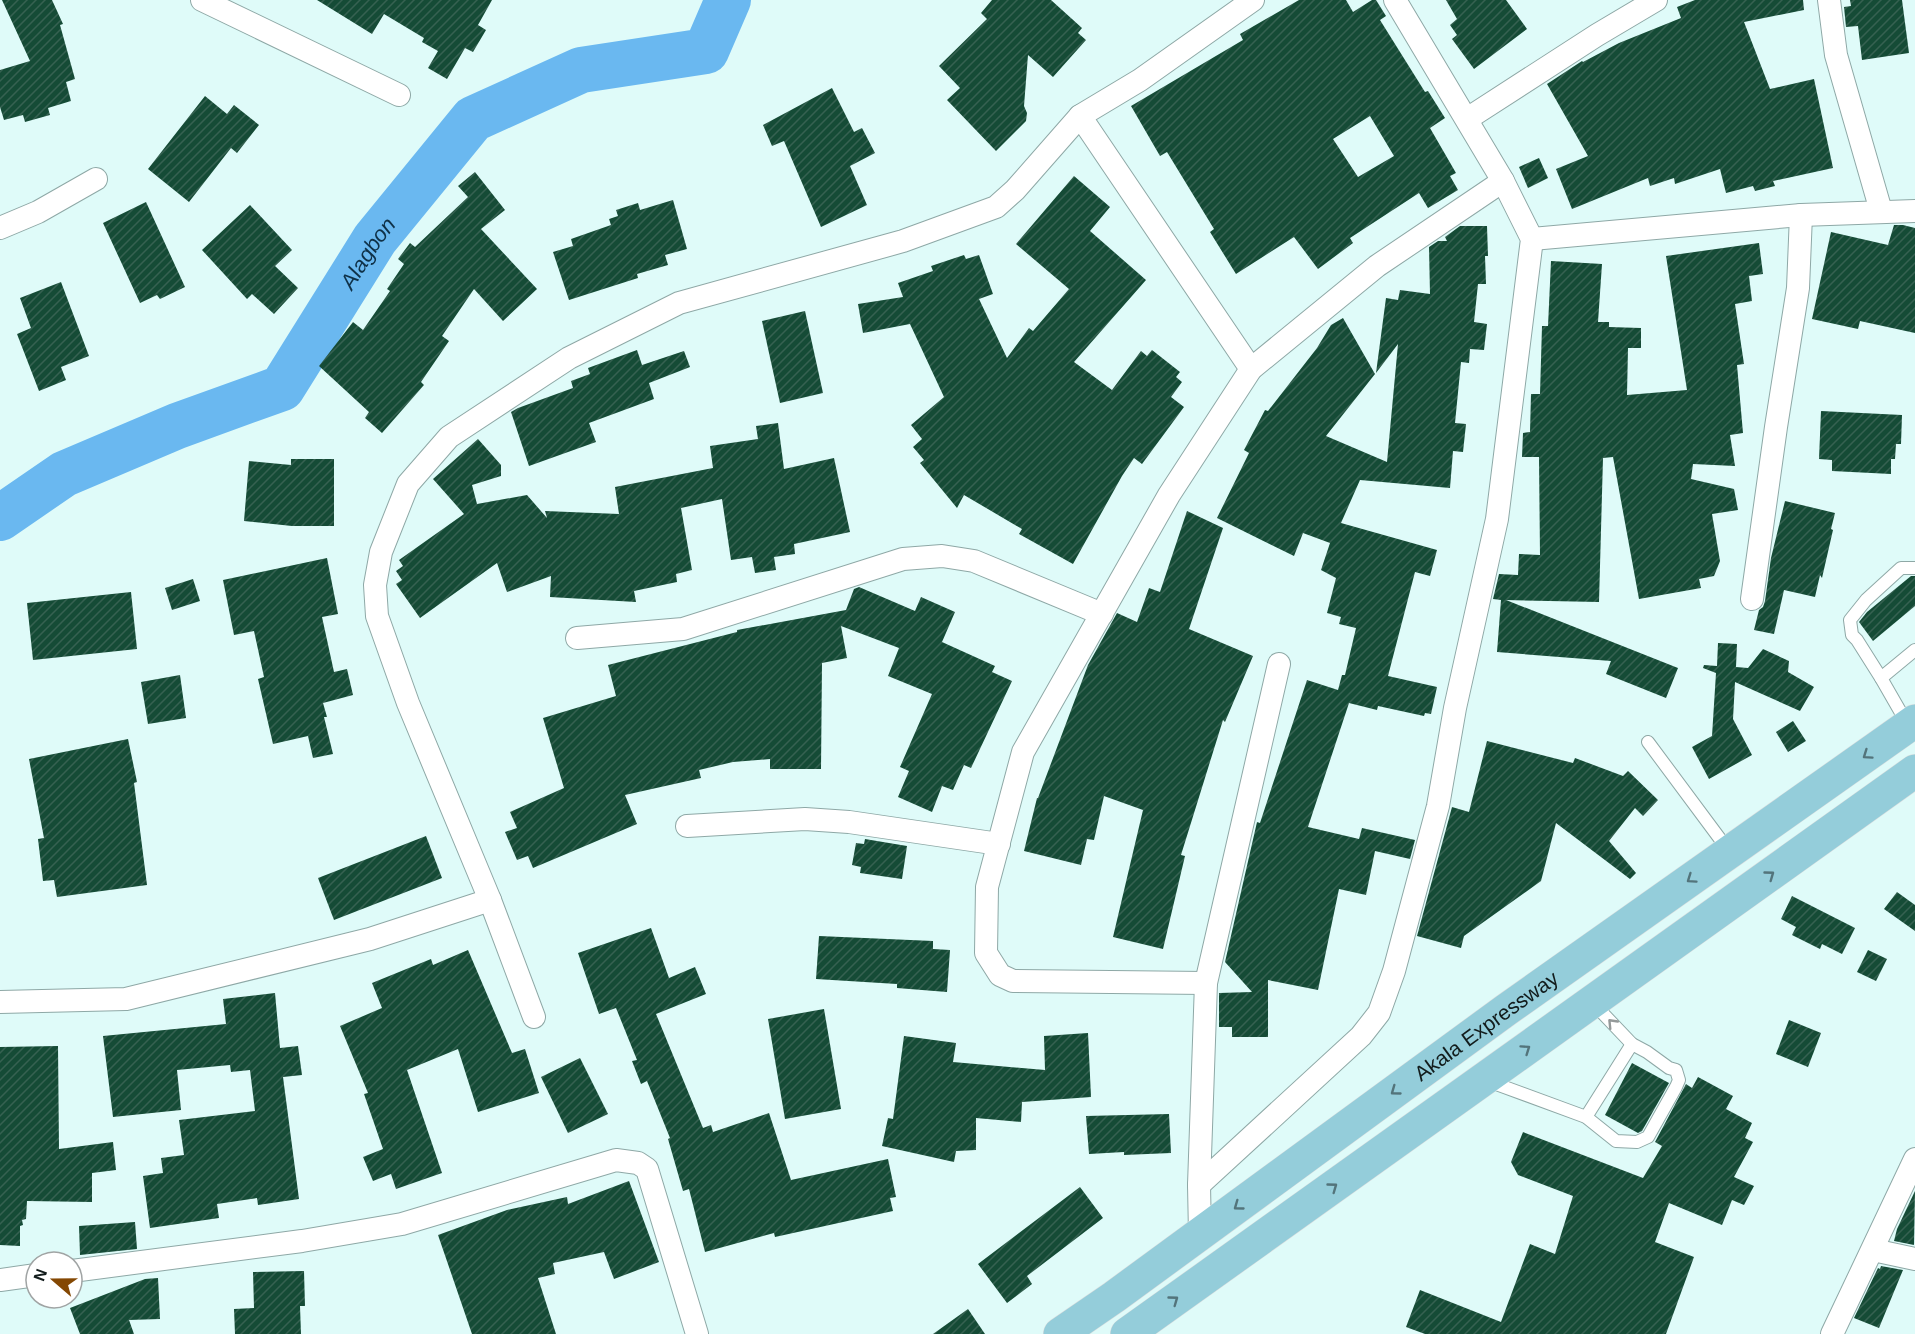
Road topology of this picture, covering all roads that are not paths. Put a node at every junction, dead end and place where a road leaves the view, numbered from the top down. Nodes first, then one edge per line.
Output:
1 (202, 0) edge
2 (1253, 0) edge
3 (1395, 0) edge
4 (1656, 0) edge
5 (1829, 0) edge
6 (399, 94) dead end
7 (1080, 116) junction
8 (1467, 119) junction
9 (96, 179) dead end
10 (1503, 181) junction
11 (1881, 211) junction
12 (1915, 211) edge
13 (1801, 215) junction
14 (0, 228) edge
15 (1533, 239) junction
16 (1251, 369) junction
17 (1915, 568) edge
18 (1752, 599) dead end
19 (1102, 614) junction
20 (576, 638) dead end
21 (1915, 650) edge
22 (1279, 664) dead end
23 (1881, 678) junction
24 (1913, 728) edge
25 (1648, 742) dead end
26 (1915, 771) edge
27 (687, 826) dead end
28 (999, 844) junction
29 (1730, 852) junction
30 (490, 900) junction
31 (1206, 983) junction
32 (0, 1002) edge
33 (1592, 1002) junction
34 (534, 1017) dead end
35 (1463, 1041) junction
36 (1632, 1044) junction
37 (1484, 1079) junction
38 (1586, 1117) junction
39 (1915, 1159) edge
40 (1199, 1185) junction
41 (1200, 1234) junction
42 (1873, 1250) junction
43 (1915, 1259) edge
44 (84, 1269) edge
45 (24, 1277) edge
46 (0, 1280) edge
47 (1140, 1329) edge
48 (697, 1334) edge
49 (1060, 1334) edge
50 (1832, 1334) edge

1 - 6 street
2 - 7 street
3 - 8 street
4 - 8 street
5 - 11 street
7 - 16 street
7 - 30 street
8 - 10 street
9 - 14 street
10 - 15 street
10 - 16 street
11 - 12 street
11 - 13 street
13 - 15 street
13 - 18 street
15 - 40 street
16 - 19 street
17 - 23 lane
19 - 20 street
19 - 28 street
21 - 23 lane
22 - 31 street
23 - 24 lane
24 -> 29 main road, Akala Expressway
25 - 29 lane
33 -> 26 main road, Akala Expressway
27 - 28 street
28 - 31 street
29 -> 35 main road, Akala Expressway
30 - 32 street
30 - 34 street
31 - 40 street
36 -> 33 lane
37 -> 33 main road, Akala Expressway
35 - 37 main road
35 -> 41 main road, Akala Expressway
36 - 38 lane
36 - 38 lane
37 - 38 lane
47 -> 37 main road, Akala Expressway
39 - 42 street
40 - 41 street
41 - 49 main road, Akala Expressway
42 - 43 street
42 - 50 street
44 - 48 street
45 - 46 street

